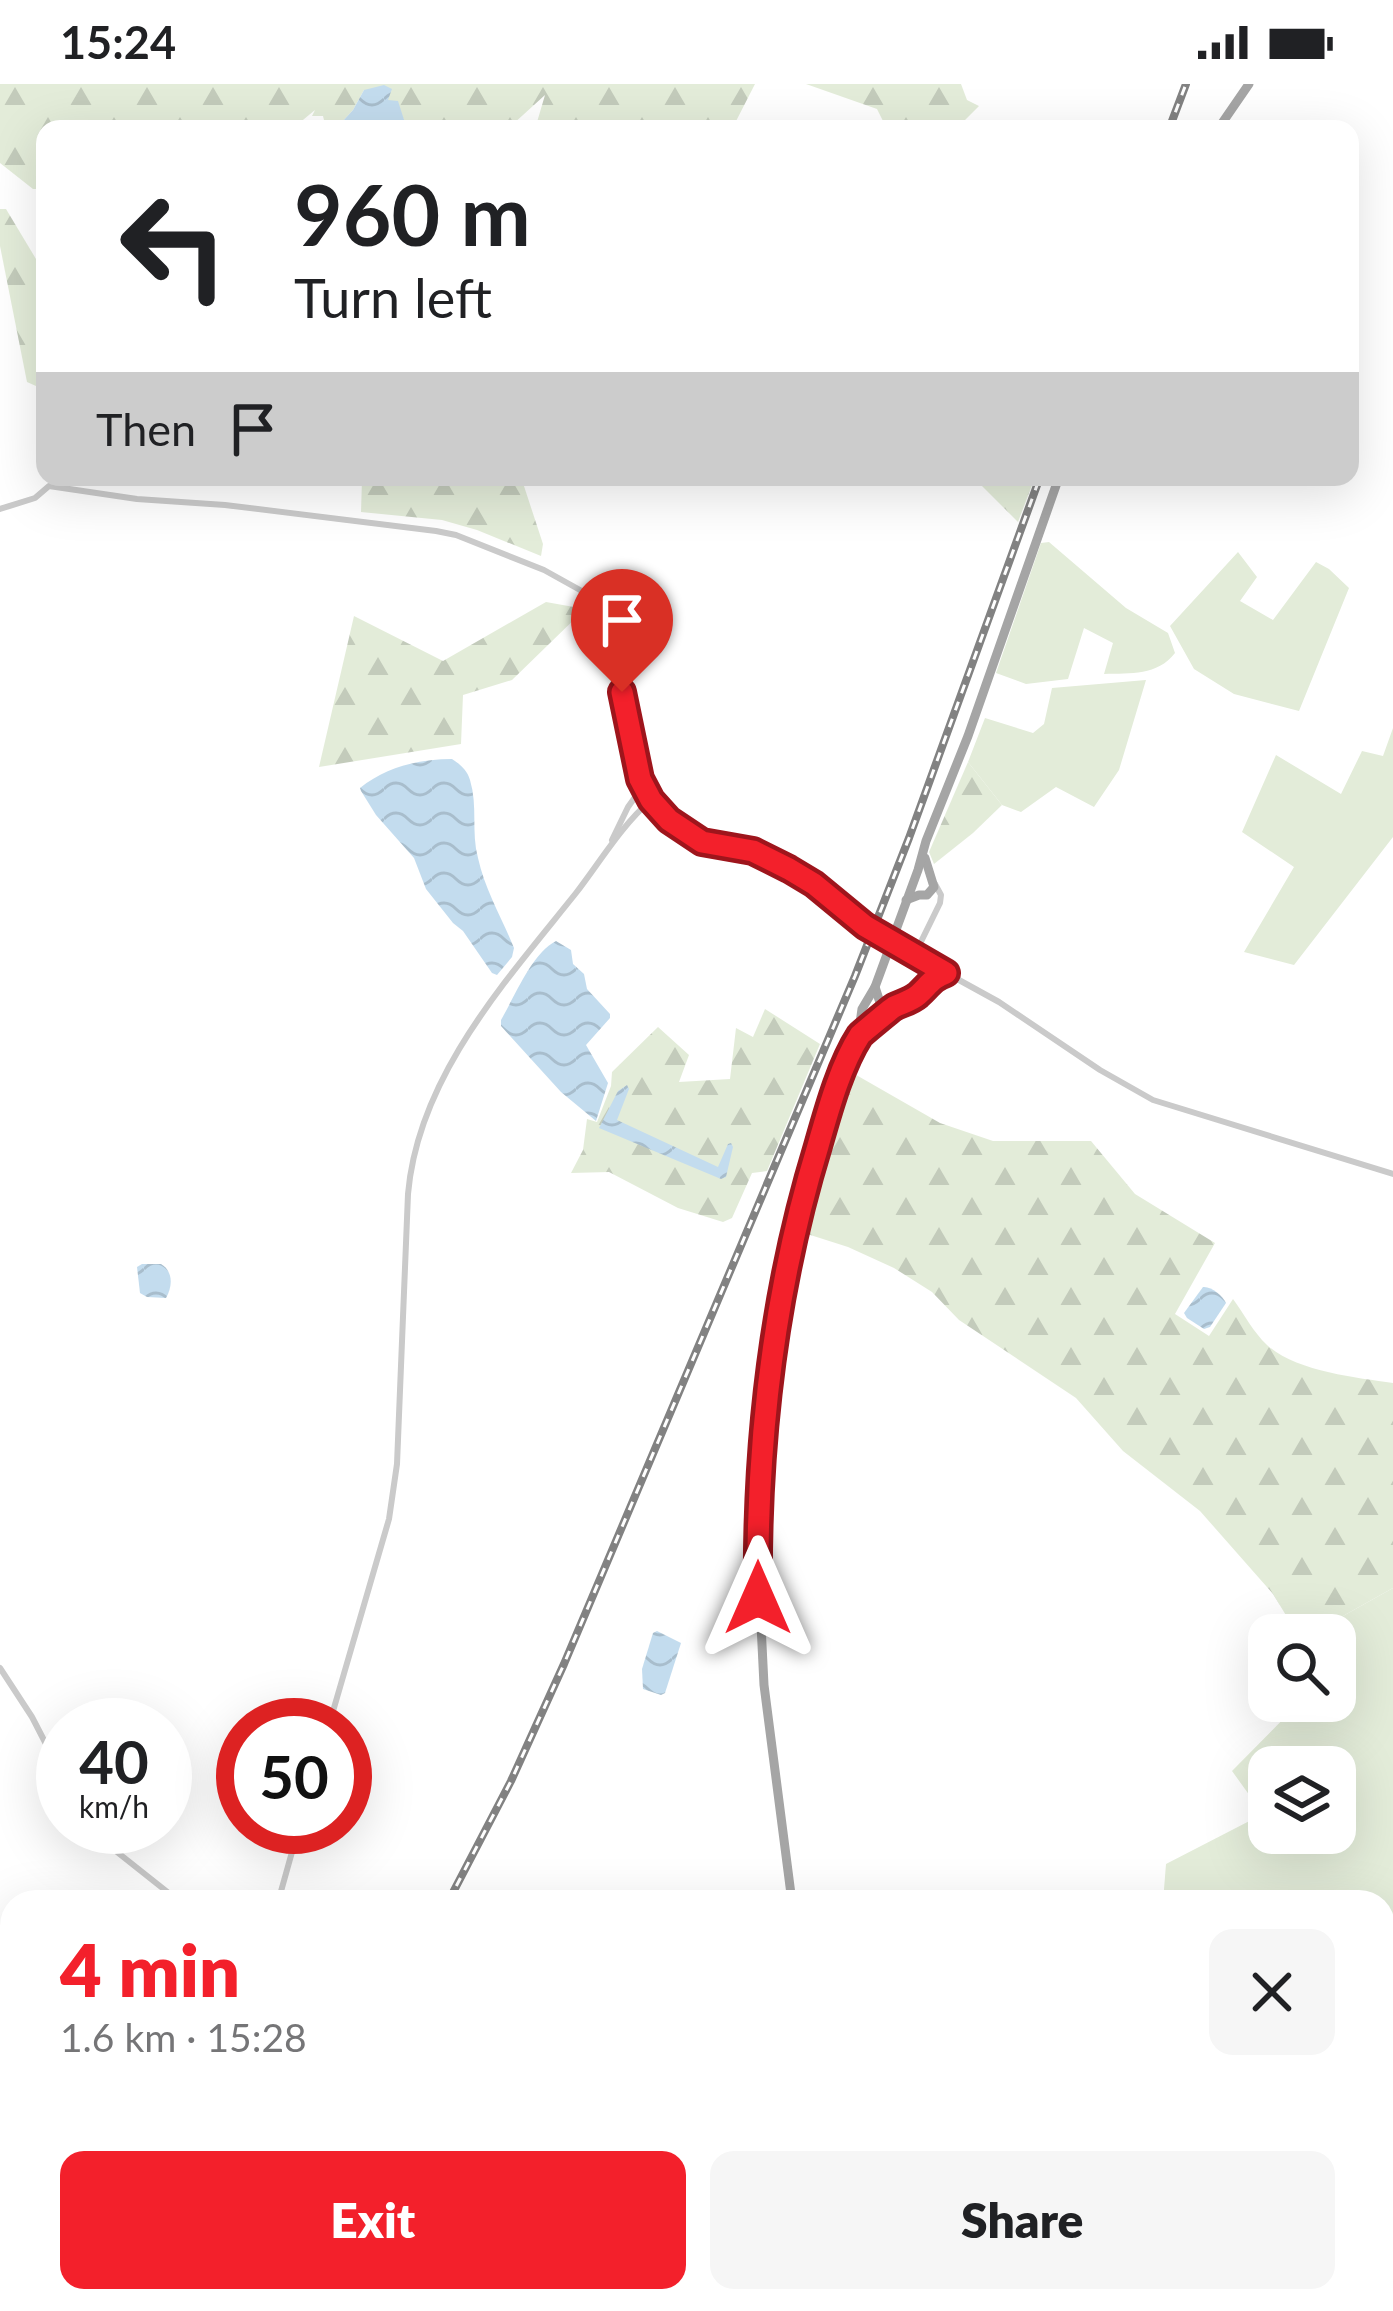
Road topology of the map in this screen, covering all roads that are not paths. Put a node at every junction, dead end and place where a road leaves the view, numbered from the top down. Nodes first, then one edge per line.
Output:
1 (1249, 84) edge
2 (1224, 120) edge
3 (1056, 486) edge
4 (0, 508) edge
5 (947, 790) junction
6 (647, 793) junction
7 (609, 848) junction
8 (913, 879) junction
9 (932, 879) junction
10 (923, 895) junction
11 (907, 900) junction
12 (938, 907) junction
13 (914, 956) junction
14 (925, 962) junction
15 (946, 973) junction
16 (932, 978) junction
17 (874, 987) junction
18 (866, 1004) junction
19 (884, 1008) junction
20 (862, 1016) junction
21 (873, 1024) junction
22 (836, 1089) junction
23 (1393, 1174) edge
24 (0, 1668) edge
25 (337, 1698) edge
26 (36, 1725) edge
27 (120, 1854) edge
28 (291, 1854) edge
29 (165, 1890) edge
30 (281, 1890) edge
31 (790, 1890) edge

1 - 2 main road
3 - 5 main road
4 - 6 street
5 - 8 main road
5 - 9 main road
6 - 7 street
6 - 7 street
6 - 13 street, bridge
7 - 25 street
8 - 9 main road
8 - 10 main road
8 - 11 main road
9 - 10 main road
9 - 12 street
10 - 11 main road
10 - 12 street
11 - 17 main road
12 - 13 street
13 - 14 street
14 - 15 street
14 - 16 street
15 - 16 street
15 - 23 street
16 - 19 street
17 - 18 main road
17 - 19 main road
18 - 19 main road
18 - 20 main road
19 - 21 main road
20 - 21 main road
20 - 22 main road
21 - 22 main road
22 - 31 main road
24 - 26 street
27 - 29 street
28 - 30 street

